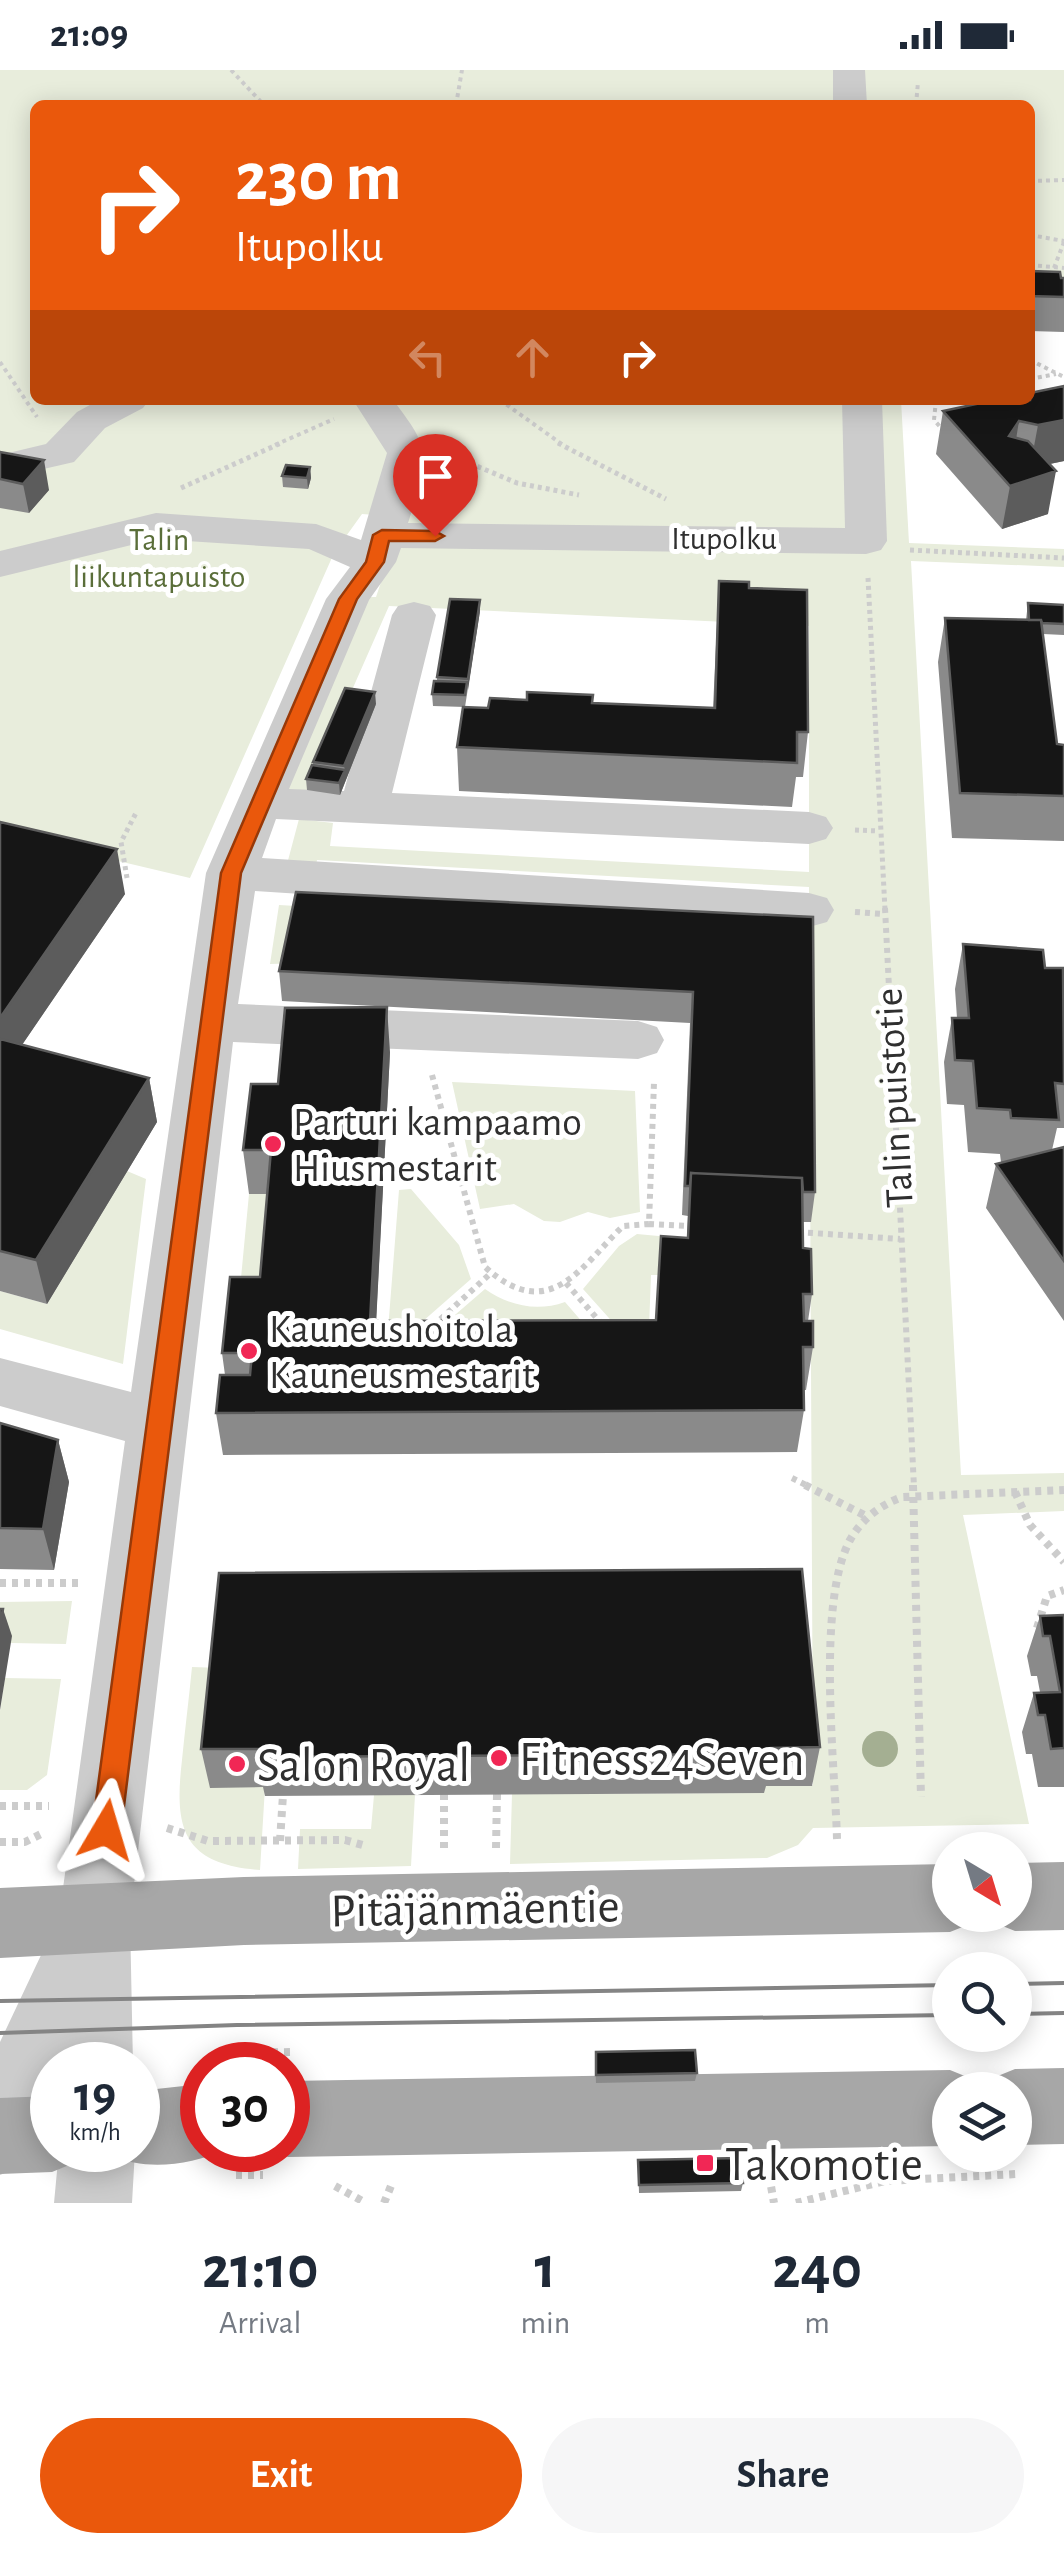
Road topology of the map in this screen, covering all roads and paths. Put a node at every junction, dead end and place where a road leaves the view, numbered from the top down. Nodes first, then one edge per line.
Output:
1 (231, 70) edge
2 (462, 70) edge
3 (849, 70) edge
4 (918, 82) dead end
5 (259, 100) edge
6 (457, 100) edge
7 (850, 100) edge
8 (916, 100) edge
9 (1064, 180) edge
10 (1035, 181) edge
11 (1035, 236) edge
12 (1064, 242) edge
13 (1035, 266) edge
14 (1054, 268) junction
15 (1064, 268) edge
16 (0, 362) edge
17 (1035, 362) edge
18 (1061, 375) edge
19 (1035, 378) edge
20 (120, 405) edge
21 (362, 405) edge
22 (377, 405) edge
23 (507, 405) edge
24 (862, 405) edge
25 (936, 405) edge
26 (399, 434) junction
27 (951, 440) edge
28 (60, 452) junction
29 (0, 467) edge
30 (179, 489) dead end
31 (592, 498) dead end
32 (736, 538) junction
33 (866, 540) junction
34 (378, 549) junction
35 (1064, 558) edge
36 (0, 564) edge
37 (414, 615) dead end
38 (259, 803) junction
39 (364, 808) junction
40 (137, 811) dead end
41 (809, 828) dead end
42 (231, 873) junction
43 (128, 878) dead end
44 (809, 910) dead end
45 (209, 1022) junction
46 (420, 1030) junction
47 (638, 1040) joint
48 (649, 1224) junction
49 (687, 1226) edge
50 (797, 1232) edge
51 (900, 1238) junction
52 (490, 1273) junction
53 (566, 1282) junction
54 (612, 1336) edge
55 (420, 1338) edge
56 (0, 1382) edge
57 (158, 1422) junction
58 (792, 1478) dead end
59 (1064, 1490) edge
60 (1015, 1492) junction
61 (914, 1496) junction
62 (868, 1518) junction
63 (1064, 1562) edge
64 (82, 1582) dead end
65 (0, 1583) edge
66 (1064, 1590) edge
67 (1038, 1645) edge
68 (444, 1794) edge
69 (497, 1794) edge
70 (283, 1795) edge
71 (921, 1797) dead end
72 (0, 1806) edge
73 (78, 1818) junction
74 (280, 1840) junction
75 (0, 1842) edge
76 (837, 1845) dead end
77 (496, 1849) dead end
78 (382, 1850) dead end
79 (444, 1850) dead end
80 (1064, 1896) edge
81 (1032, 1897) edge
82 (932, 1898) edge
83 (94, 1919) junction
84 (0, 1924) edge
85 (96, 2042) edge
86 (1064, 2106) edge
87 (932, 2108) edge
88 (310, 2119) edge
89 (1032, 2132) edge
90 (30, 2135) edge
91 (0, 2136) edge
92 (767, 2164) dead end
93 (932, 2167) edge
94 (95, 2172) edge
95 (834, 2199) edge
96 (93, 2203) edge
97 (774, 2203) edge
98 (796, 2203) edge

1 - 5 path
2 - 6 path
3 - 7 street
4 - 8 path
9 - 10 path
11 - 12 path
12 - 14 path
13 - 14 path
14 - 15 path
16 - 28 path
17 - 18 path
18 - 19 path
20 - 28 street
21 - 30 path
22 - 26 street
23 - 32 path
24 - 33 street
25 - 27 path
26 - 31 path
26 - 34 street
28 - 29 street
32 - 33 street, Itupolku
32 - 34 street, Itupolku
33 - 35 path
33 - 51 path, Talin puistotie
34 - 36 street
34 - 38 street
37 - 39 street
38 - 39 street
38 - 42 street
39 - 41 street
40 - 43 path
42 - 44 street
42 - 45 street
45 - 46 street
45 - 57 street
46 - 47 street
46 - 52 path
47 - 48 path
48 - 49 path
48 - 53 path
50 - 51 path
51 - 61 path, Talin puistotie
52 - 53 path
52 - 55 path
53 - 54 path
56 - 57 street
57 - 73 street
58 - 62 path
59 - 60 path
60 - 61 path
60 - 63 path
61 - 62 path
61 - 71 path, Talin puistotie
62 - 76 path
64 - 65 path
66 - 67 path
68 - 79 path
69 - 77 path
70 - 74 path
72 - 73 path
73 - 74 path
73 - 75 path
73 - 83 street
74 - 78 path
80 - 81 main road
82 - 83 main road, Pitäjänmäentie
83 - 84 main road, Pitäjänmäentie
83 - 85 street
83 - 91 street
86 - 89 main road
87 - 88 main road
90 - 91 main road
92 - 97 path
93 - 95 path
94 - 96 street
95 - 98 path

